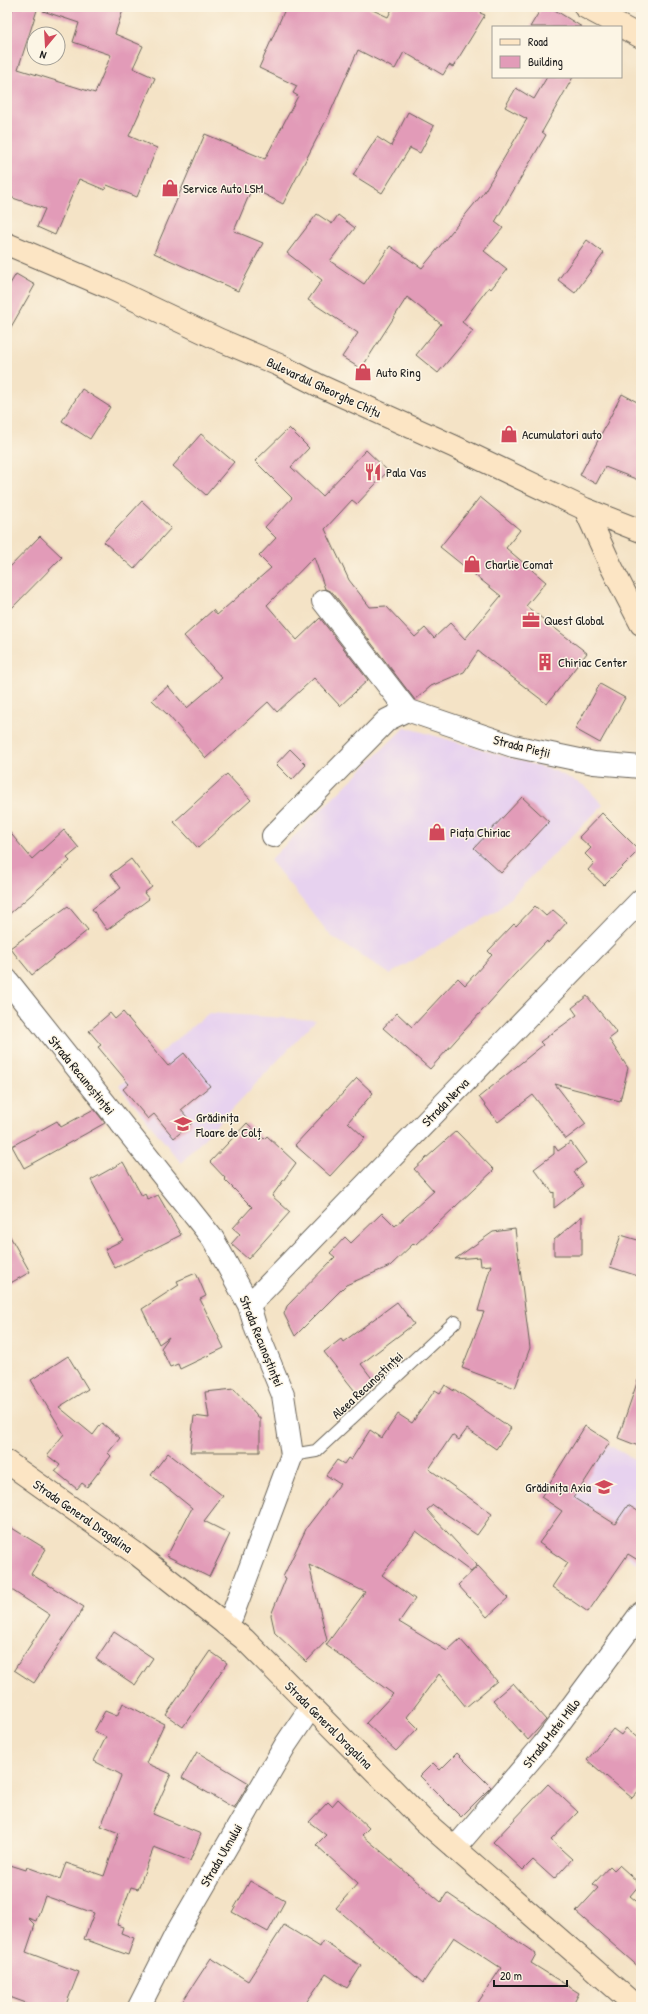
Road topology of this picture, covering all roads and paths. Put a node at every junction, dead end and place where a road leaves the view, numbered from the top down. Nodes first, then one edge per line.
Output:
1 (585, 7) edge
2 (620, 26) edge
3 (622, 27) edge
4 (641, 37) edge
5 (7, 244) edge
6 (585, 509) junction
7 (641, 532) edge
8 (323, 601) dead end
9 (641, 624) edge
10 (406, 710) junction
11 (641, 767) edge
12 (273, 836) dead end
13 (641, 900) edge
14 (7, 980) edge
15 (249, 1305) junction
16 (455, 1322) dead end
17 (292, 1455) junction
18 (7, 1462) edge
19 (641, 1613) edge
20 (226, 1625) junction
21 (311, 1707) junction
22 (455, 1848) junction
23 (139, 2007) edge
24 (637, 2007) edge

1 - 2 main road
3 - 4 main road
5 - 6 main road, Bulevardul Gheorghe Chițu
6 - 7 main road, Bulevardul Gheorghe Chițu
6 - 9 main road
8 - 10 street
10 - 11 street, Strada Pieții
10 - 12 street
13 - 15 street, Strada Nerva
14 - 15 street, Strada Recunoștinței
15 - 17 street, Strada Recunoștinței
16 - 17 lane, Aleea Recunoștinței
17 - 20 street, Strada Recunoștinței
18 - 20 main road, Strada General Dragalina
19 - 22 street, Strada Matei Millo
20 - 21 main road, Strada General Dragalina
21 - 22 main road, Strada General Dragalina
21 - 23 street, Strada Ulmului
22 - 24 main road, Strada General Dragalina

